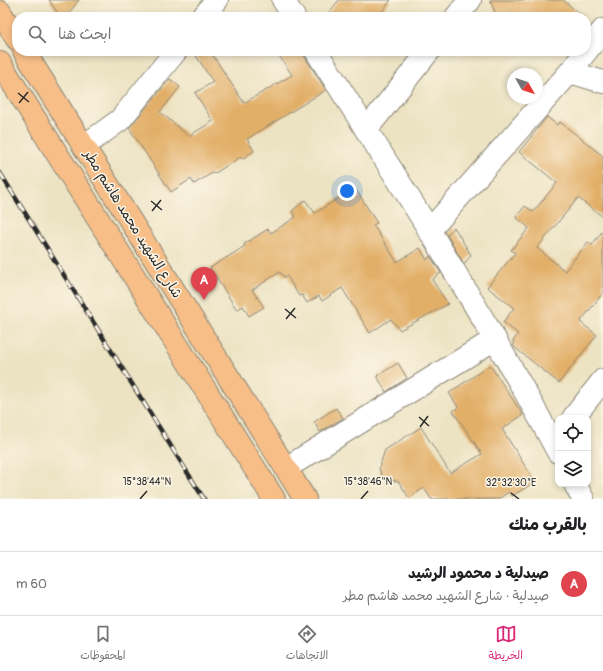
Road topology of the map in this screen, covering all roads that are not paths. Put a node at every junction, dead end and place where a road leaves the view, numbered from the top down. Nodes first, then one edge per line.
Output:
1 (217, 0) edge
2 (283, 0) edge
3 (470, 0) edge
4 (0, 12) edge
5 (207, 12) edge
6 (291, 12) edge
7 (460, 12) edge
8 (603, 30) edge
9 (12, 31) edge
10 (591, 45) edge
11 (27, 56) edge
12 (172, 56) edge
13 (319, 56) edge
14 (425, 56) edge
15 (583, 56) edge
16 (0, 63) edge
17 (570, 72) junction
18 (603, 82) edge
19 (366, 130) junction
20 (84, 146) junction
21 (429, 231) junction
22 (495, 339) junction
23 (603, 380) edge
24 (575, 415) edge
25 (555, 442) edge
26 (286, 468) junction
27 (577, 487) edge
28 (274, 499) edge
29 (305, 499) edge
30 (583, 499) edge

1 - 5 street
2 - 6 street
3 - 7 street
4 - 9 main road
8 - 10 street
11 - 20 main road, شارع الشهيد محمد هاشم مطر
12 - 20 street
13 - 19 street
14 - 19 street
15 - 17 street
16 - 28 main road, شارع الشهيد محمد هاشم مطر
17 - 18 street
17 - 21 street
19 - 21 street
20 - 26 main road, شارع الشهيد محمد هاشم مطر
21 - 22 street
22 - 25 street
22 - 26 street
23 - 24 street
26 - 29 main road, شارع الشهيد محمد هاشم مطر
27 - 30 street

